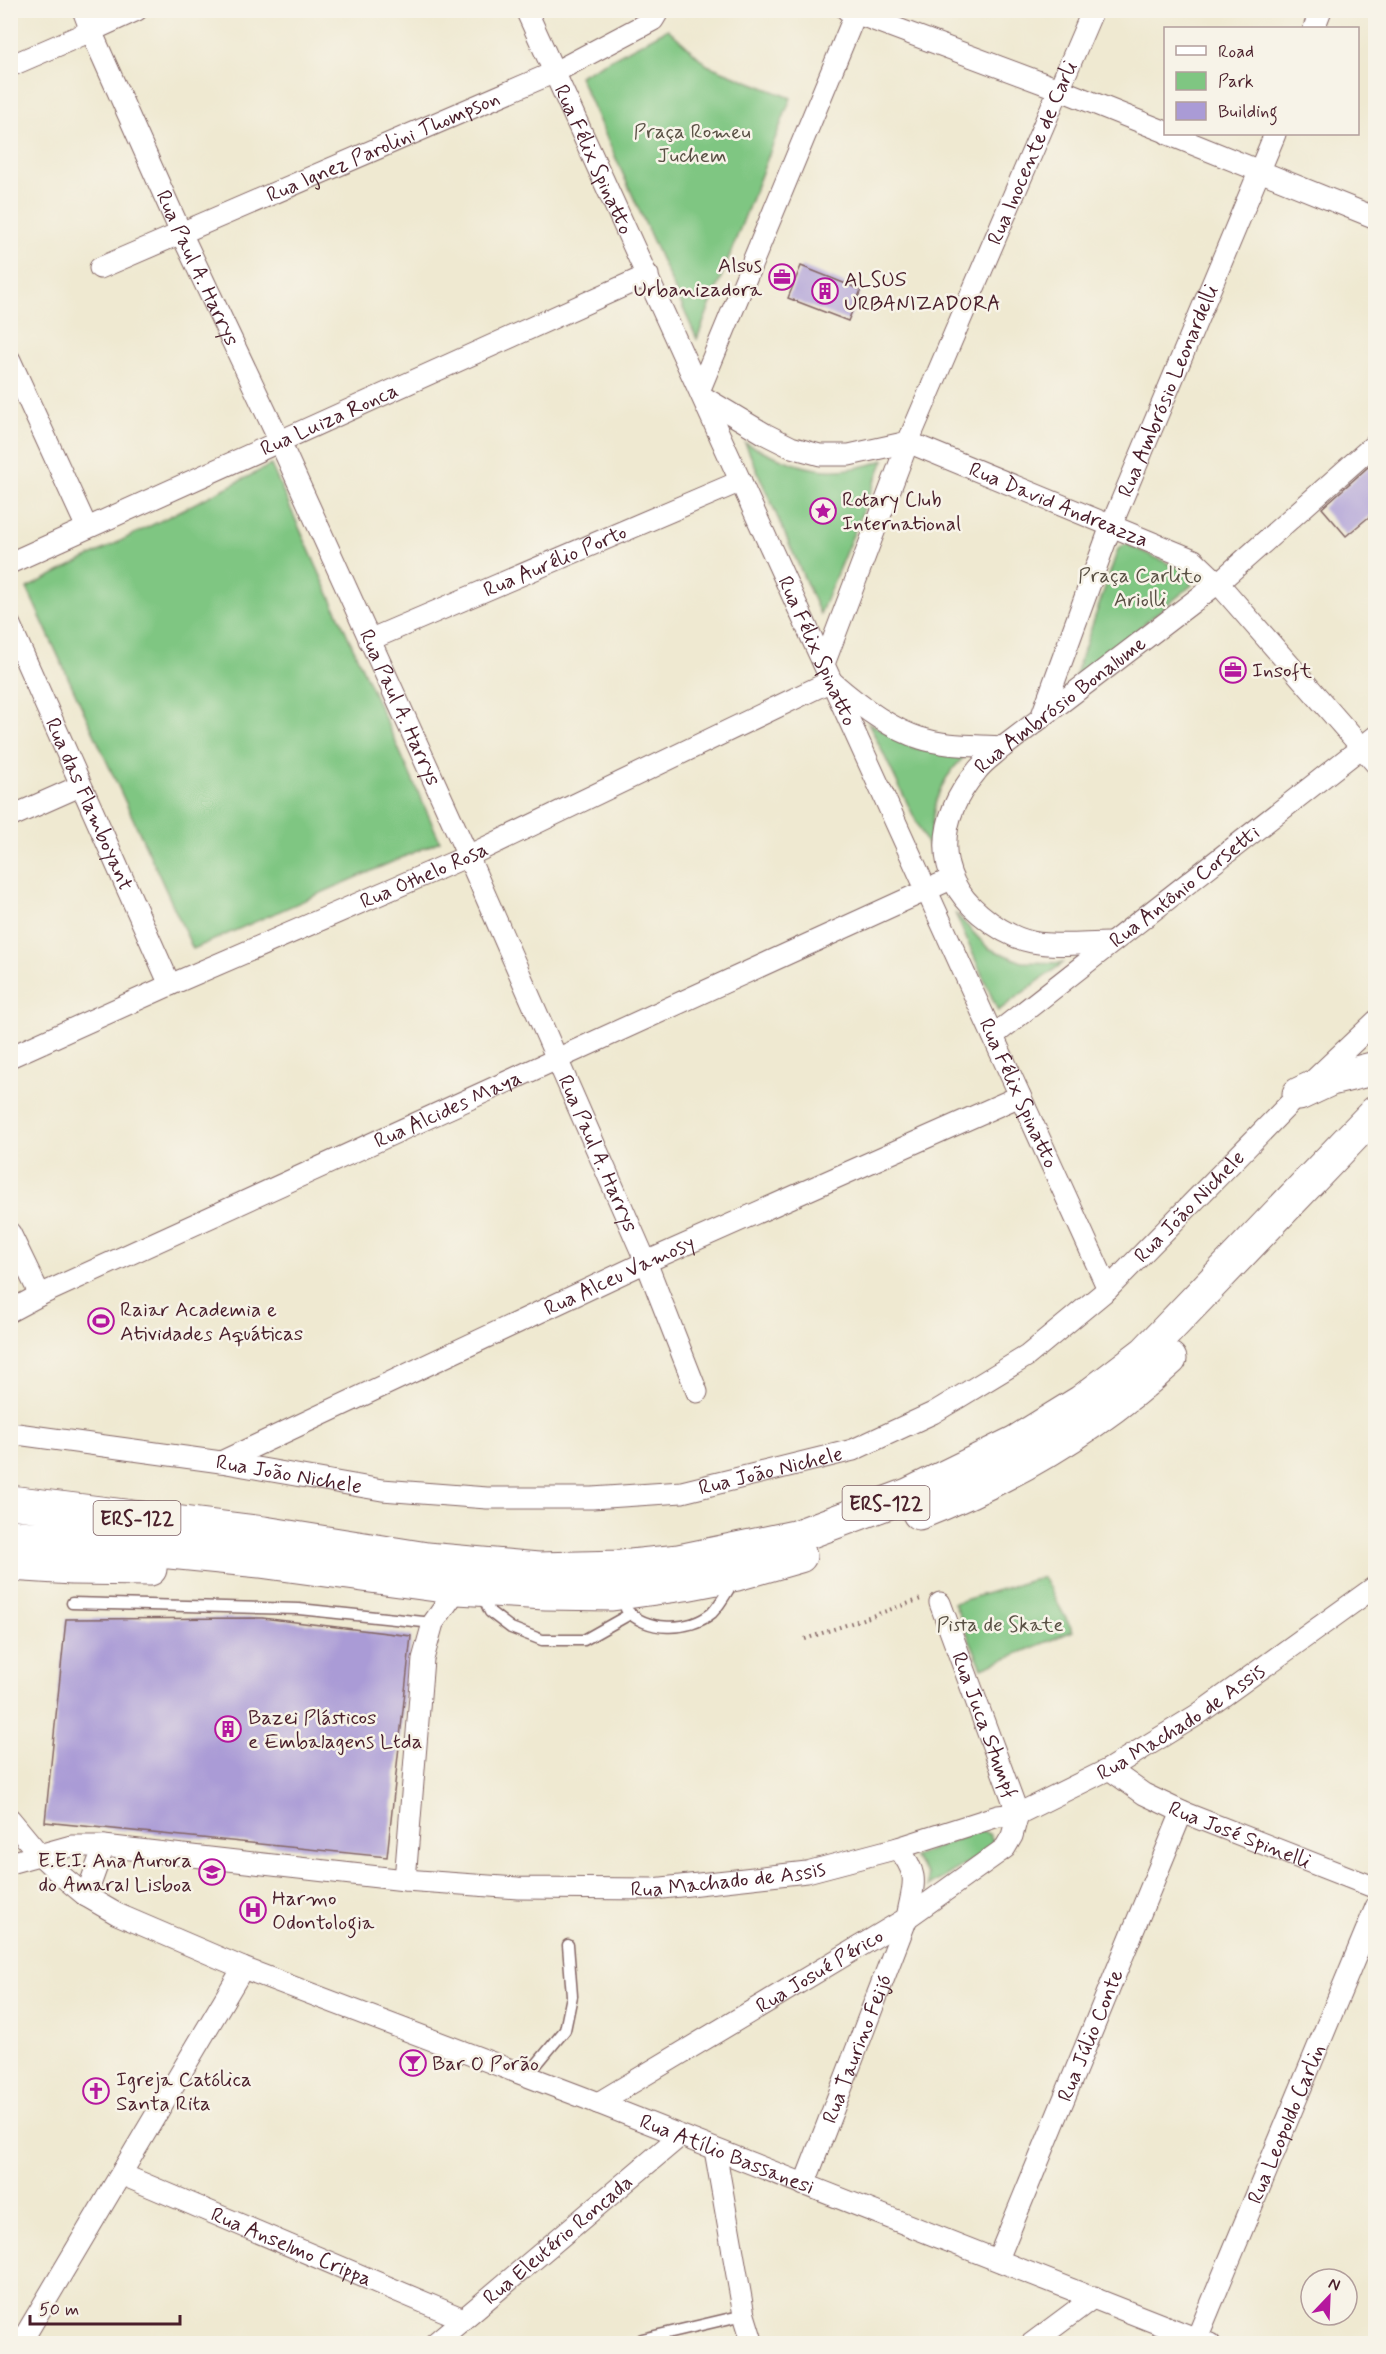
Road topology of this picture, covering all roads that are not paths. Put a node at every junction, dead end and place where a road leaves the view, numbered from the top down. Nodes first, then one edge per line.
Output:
1 (83, 10) edge
2 (137, 10) edge
3 (526, 10) edge
4 (1093, 10) edge
5 (1321, 10) edge
6 (659, 12) edge
7 (854, 12) edge
8 (1314, 27) edge
9 (91, 31) junction
10 (10, 66) edge
11 (555, 72) junction
12 (1061, 90) junction
13 (1164, 132) edge
14 (1172, 135) edge
15 (1275, 135) edge
16 (1261, 172) junction
17 (1376, 218) edge
18 (181, 233) junction
19 (100, 268) dead end
20 (648, 275) junction
21 (10, 360) edge
22 (701, 393) junction
23 (279, 440) junction
24 (909, 442) junction
25 (1376, 443) edge
26 (741, 481) junction
27 (1111, 526) junction
28 (87, 528) junction
29 (10, 563) edge
30 (1218, 583) junction
31 (10, 625) edge
32 (369, 640) junction
33 (827, 672) junction
34 (1041, 719) junction
35 (1369, 742) edge
36 (1003, 747) junction
37 (1376, 765) edge
38 (80, 786) junction
39 (10, 817) edge
40 (468, 856) junction
41 (951, 879) junction
42 (926, 890) junction
43 (1110, 943) junction
44 (170, 985) junction
45 (1376, 1022) edge
46 (993, 1036) junction
47 (10, 1058) edge
48 (556, 1060) junction
49 (1376, 1068) edge
50 (1299, 1094) junction
51 (1020, 1096) junction
52 (1376, 1112) edge
53 (1376, 1138) edge
54 (10, 1233) edge
55 (646, 1262) junction
56 (1108, 1289) junction
57 (40, 1294) junction
58 (10, 1311) edge
59 (698, 1392) dead end
60 (10, 1433) edge
61 (221, 1462) junction
62 (10, 1480) edge
63 (10, 1502) edge
64 (10, 1536) edge
65 (262, 1547) junction
66 (10, 1564) edge
67 (1376, 1586) edge
68 (468, 1589) junction
69 (72, 1603) dead end
70 (940, 1603) road end
71 (621, 1604) junction
72 (433, 1623) junction
73 (1109, 1769) junction
74 (1182, 1812) junction
75 (1018, 1814) junction
76 (10, 1819) edge
77 (104, 1846) junction
78 (898, 1848) junction
79 (39, 1854) junction
80 (10, 1863) edge
81 (405, 1880) junction
82 (1376, 1888) edge
83 (86, 1896) junction
84 (1376, 1907) edge
85 (908, 1918) junction
86 (568, 1945) dead end
87 (243, 1968) junction
88 (527, 2076) junction
89 (598, 2103) junction
90 (680, 2136) junction
91 (715, 2150) junction
92 (123, 2175) junction
93 (804, 2185) junction
94 (998, 2259) junction
95 (1094, 2297) junction
96 (744, 2315) junction
97 (461, 2318) junction
98 (642, 2339) dead end
99 (1203, 2341) edge
100 (20, 2343) edge
101 (434, 2343) edge
102 (753, 2343) edge
103 (1031, 2343) edge

1 - 9 street, Rua Paul A. Harrys
2 - 9 street
3 - 11 street, Rua Félix Spinatto
4 - 12 street, Rua Inocente de Carli
5 - 8 street
6 - 11 street, Rua Ignez Parolini Thompson
7 - 12 street
7 - 22 street
9 - 10 street
9 - 18 street, Rua Paul A. Harrys
11 - 18 street, Rua Ignez Parolini Thompson
11 - 20 street, Rua Félix Spinatto
12 - 13 street
12 - 24 street, Rua Inocente de Carli
14 - 16 street
15 - 16 street, Rua Ambrósio Leonardelli
16 - 17 street
16 - 27 street, Rua Ambrósio Leonardelli
18 - 19 street, Rua Ignez Parolini Thompson
18 - 23 street, Rua Paul A. Harrys
20 - 22 street, Rua Félix Spinatto
20 - 23 street, Rua Luiza Ronca
21 - 28 street
22 - 24 street
22 - 26 street, Rua Félix Spinatto
23 - 28 street, Rua Luiza Ronca
23 - 32 street, Rua Paul A. Harrys
24 - 27 street, Rua David Andreazza
24 - 33 street, Rua Inocente de Carli
25 - 30 street, Rua Ambrósio Bonalume
26 - 32 street, Rua Aurélio Porto
26 - 33 street, Rua Félix Spinatto
27 - 30 street, Rua David Andreazza
27 - 34 street, Rua Ambrósio Leonardelli
28 - 29 street, Rua Luiza Ronca
30 - 34 street, Rua Ambrósio Bonalume
30 - 35 street, Rua David Andreazza
31 - 38 street, Rua das Flamboyant
32 - 40 street, Rua Paul A. Harrys
33 - 36 street
33 - 40 street, Rua Othelo Rosa
33 - 42 street, Rua Félix Spinatto
34 - 36 street, Rua Ambrósio Bonalume
35 - 37 street, Rua David Andreazza
35 - 43 street, Rua Antônio Corsetti
36 - 41 street, Rua Ambrósio Bonalume
38 - 39 street
38 - 44 street, Rua das Flamboyant
40 - 44 street, Rua Othelo Rosa
40 - 48 street, Rua Paul A. Harrys
41 - 42 street, Rua Alcides Maya
41 - 43 street, Rua Ambrósio Bonalume
42 - 46 street, Rua Félix Spinatto
42 - 48 street, Rua Alcides Maya
43 - 46 street, Rua Antônio Corsetti
44 - 47 street, Rua Othelo Rosa
45 - 50 street, Rua João Nichele
46 - 51 street, Rua Félix Spinatto
48 - 55 street, Rua Paul A. Harrys
48 - 57 street, Rua Alcides Maya
49 - 50 highway
50 - 56 street, Rua João Nichele
51 - 55 street, Rua Alceu Vamosy
51 - 56 street, Rua Félix Spinatto
52 - 65 highway, ERS-122
53 - 71 highway, ERS-122
54 - 57 street
55 - 59 street, Rua Paul A. Harrys
55 - 61 street, Rua Alceu Vamosy
56 - 61 street, Rua João Nichele
57 - 58 street, Rua Alcides Maya
60 - 61 street, Rua João Nichele
62 - 65 highway
63 - 65 highway, ERS-122
64 - 65 highway, ERS-122
65 - 66 highway
65 - 68 highway, ERS-122
67 - 73 street, Rua Machado de Assis
68 - 71 highway, ERS-122
68 - 71 lane
68 - 72 street
69 - 72 lane
70 - 75 street, Rua Juca Stumpf
72 - 81 street
73 - 74 street, Rua José Spinelli
73 - 75 street, Rua Machado de Assis
74 - 82 street, Rua José Spinelli
74 - 94 street, Rua Júlio Conte
75 - 78 street, Rua Machado de Assis
75 - 85 street, Rua Josué Périco
76 - 79 street
77 - 79 street, Rua Machado de Assis
77 - 81 street, Rua Machado de Assis
77 - 83 street
78 - 81 street, Rua Machado de Assis
78 - 85 street, Rua Taurino Feijó
79 - 80 street, Rua Machado de Assis
79 - 83 street, Rua Atílio Bassanesi
83 - 87 street, Rua Atílio Bassanesi
84 - 99 street, Rua Leopoldo Carlin
85 - 89 street, Rua Josué Périco
85 - 93 street, Rua Taurino Feijó
86 - 88 lane
87 - 88 street, Rua Atílio Bassanesi
87 - 92 street
88 - 89 street, Rua Atílio Bassanesi
89 - 90 street, Rua Atílio Bassanesi
90 - 91 street, Rua Atílio Bassanesi
90 - 97 street, Rua Eleutério Roncada
91 - 93 street, Rua Atílio Bassanesi
91 - 96 street
92 - 97 street, Rua Anselmo Crippa
92 - 100 street
93 - 94 street, Rua Atílio Bassanesi
94 - 95 street, Rua Atílio Bassanesi
95 - 99 street, Rua Atílio Bassanesi
95 - 103 street
96 - 98 lane
96 - 102 street
97 - 101 street, Rua Eleutério Roncada

